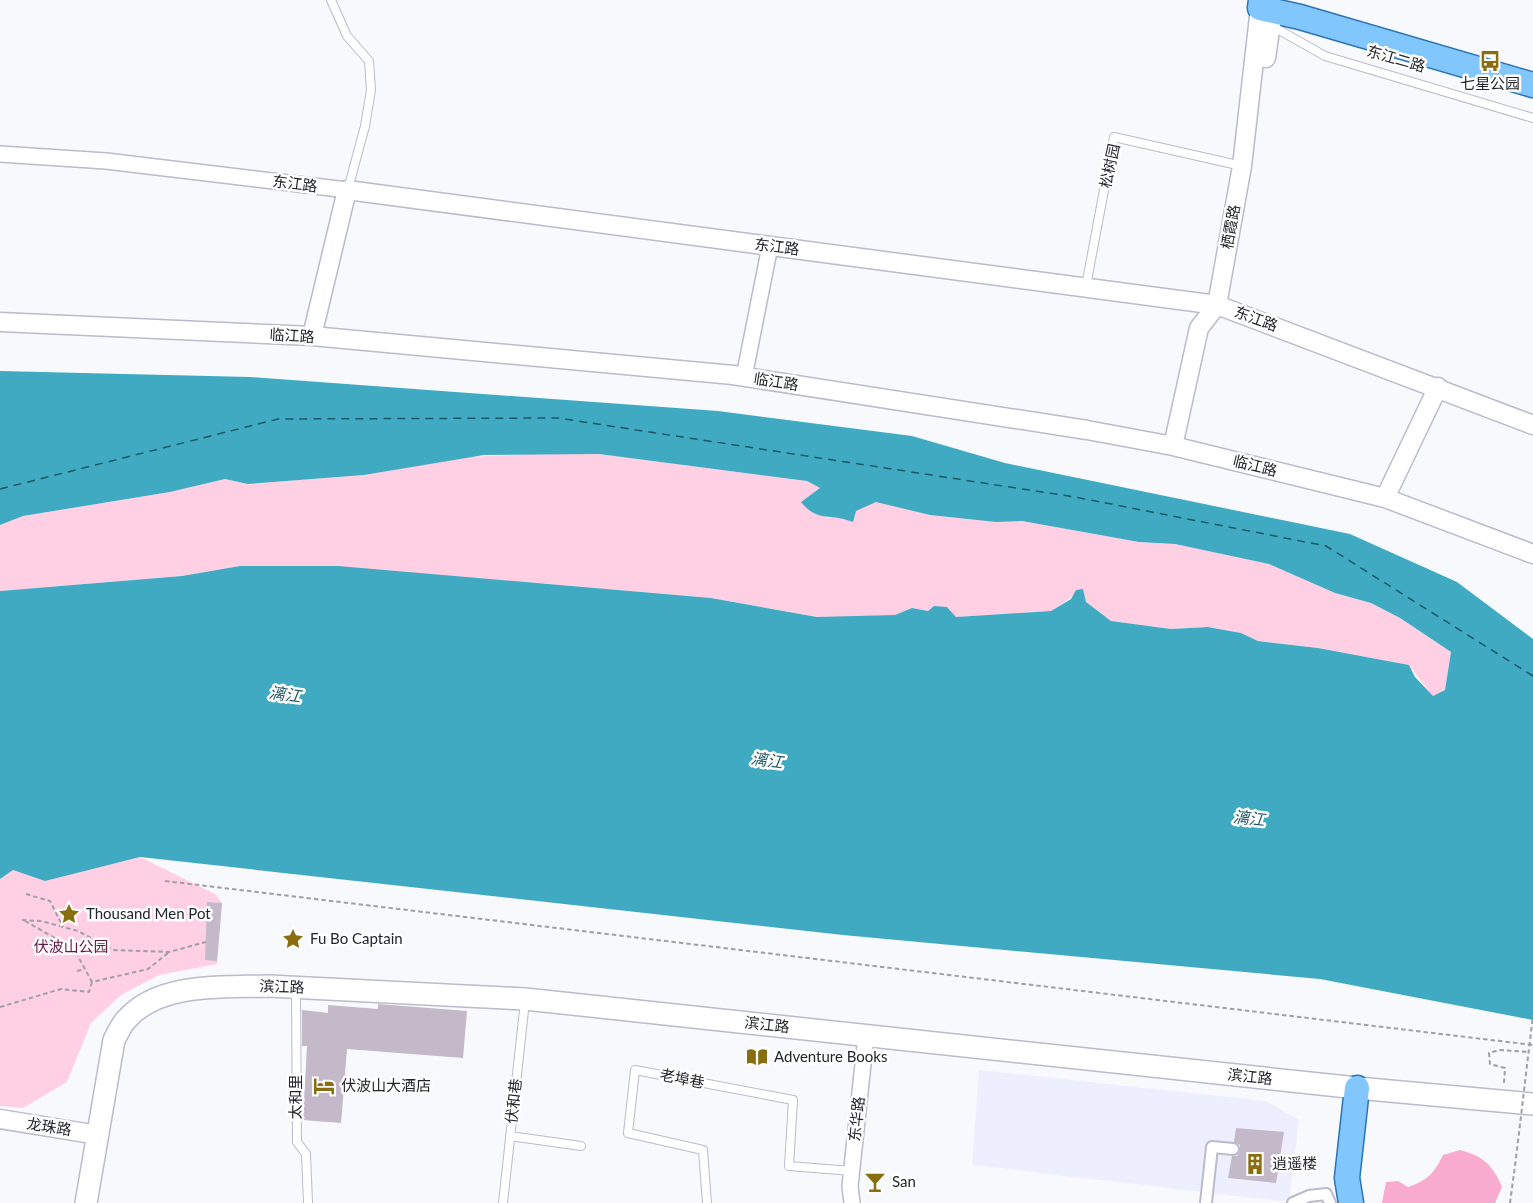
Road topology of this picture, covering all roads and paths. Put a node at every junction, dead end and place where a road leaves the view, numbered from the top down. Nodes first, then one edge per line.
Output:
1 (331, 0) edge
2 (1266, 11) edge
3 (1533, 85) edge
4 (1533, 99) edge
5 (1533, 118) edge
6 (0, 154) edge
7 (1242, 166) junction
8 (347, 190) junction
9 (770, 246) junction
10 (1086, 286) junction
11 (1222, 307) junction
12 (0, 322) edge
13 (312, 336) junction
14 (744, 377) junction
15 (1438, 387) junction
16 (1533, 425) edge
17 (1173, 446) junction
18 (1385, 498) junction
19 (1533, 554) edge
20 (165, 881) dead end
21 (26, 894) dead end
22 (63, 927) junction
23 (206, 942) dead end
24 (169, 952) junction
25 (85, 969) junction
26 (77, 971) dead end
27 (92, 982) junction
28 (296, 988) junction
29 (525, 999) junction
30 (0, 1007) edge
31 (1533, 1015) edge
32 (866, 1036) junction
33 (1533, 1045) edge
34 (1528, 1052) junction
35 (1505, 1068) dead end
36 (1363, 1089) junction
37 (1533, 1104) edge
38 (0, 1119) edge
39 (98, 1135) junction
40 (510, 1136) junction
41 (581, 1146) dead end
42 (1233, 1149) dead end
43 (852, 1171) junction
44 (86, 1203) edge
45 (308, 1203) edge
46 (503, 1203) edge
47 (707, 1203) edge
48 (852, 1203) edge
49 (1206, 1203) edge
50 (1293, 1203) edge
51 (1330, 1203) edge
52 (1350, 1203) edge
53 (1361, 1203) edge
54 (1510, 1203) edge

1 - 8 lane
2 - 3 main road, 东江二路
2 - 4 main road, 东江二路
2 - 5 lane
2 - 7 street, 栖霞路
2 - 11 street, 栖霞路
6 - 8 street, 东江路
7 - 10 lane, 松树园
7 - 11 street, 栖霞路
8 - 9 street, 东江路
8 - 13 street
9 - 10 street, 东江路
9 - 14 street
10 - 11 street, 东江路
11 - 15 street, 东江路
11 - 17 street, 栖霞路
12 - 13 street, 临江路
13 - 14 street, 临江路
14 - 17 street, 临江路
15 - 16 street, 东江路
15 - 18 street
17 - 18 street, 临江路
18 - 19 street, 临江路
20 - 33 path
21 - 22 path
22 - 24 path
22 - 25 path
23 - 24 path
24 - 27 path
25 - 26 path
25 - 27 path
27 - 30 path
28 - 29 main road, 滨江路
28 - 39 main road, 滨江路
28 - 45 lane, 太和里
29 - 32 main road, 滨江路
29 - 40 lane, 伏和巷
31 - 34 path, bridge
32 - 36 main road, 滨江路
32 - 43 street, 东华路
34 - 35 path
34 - 54 path, bridge
36 - 37 main road, 滨江路
36 - 52 main road
36 - 53 main road
38 - 39 street, 龙珠路
39 - 44 main road, 滨江路
40 - 41 lane
40 - 46 lane, 伏和巷
42 - 49 street
43 - 47 lane, 老埠巷
43 - 48 street, 东华路
50 - 51 street

